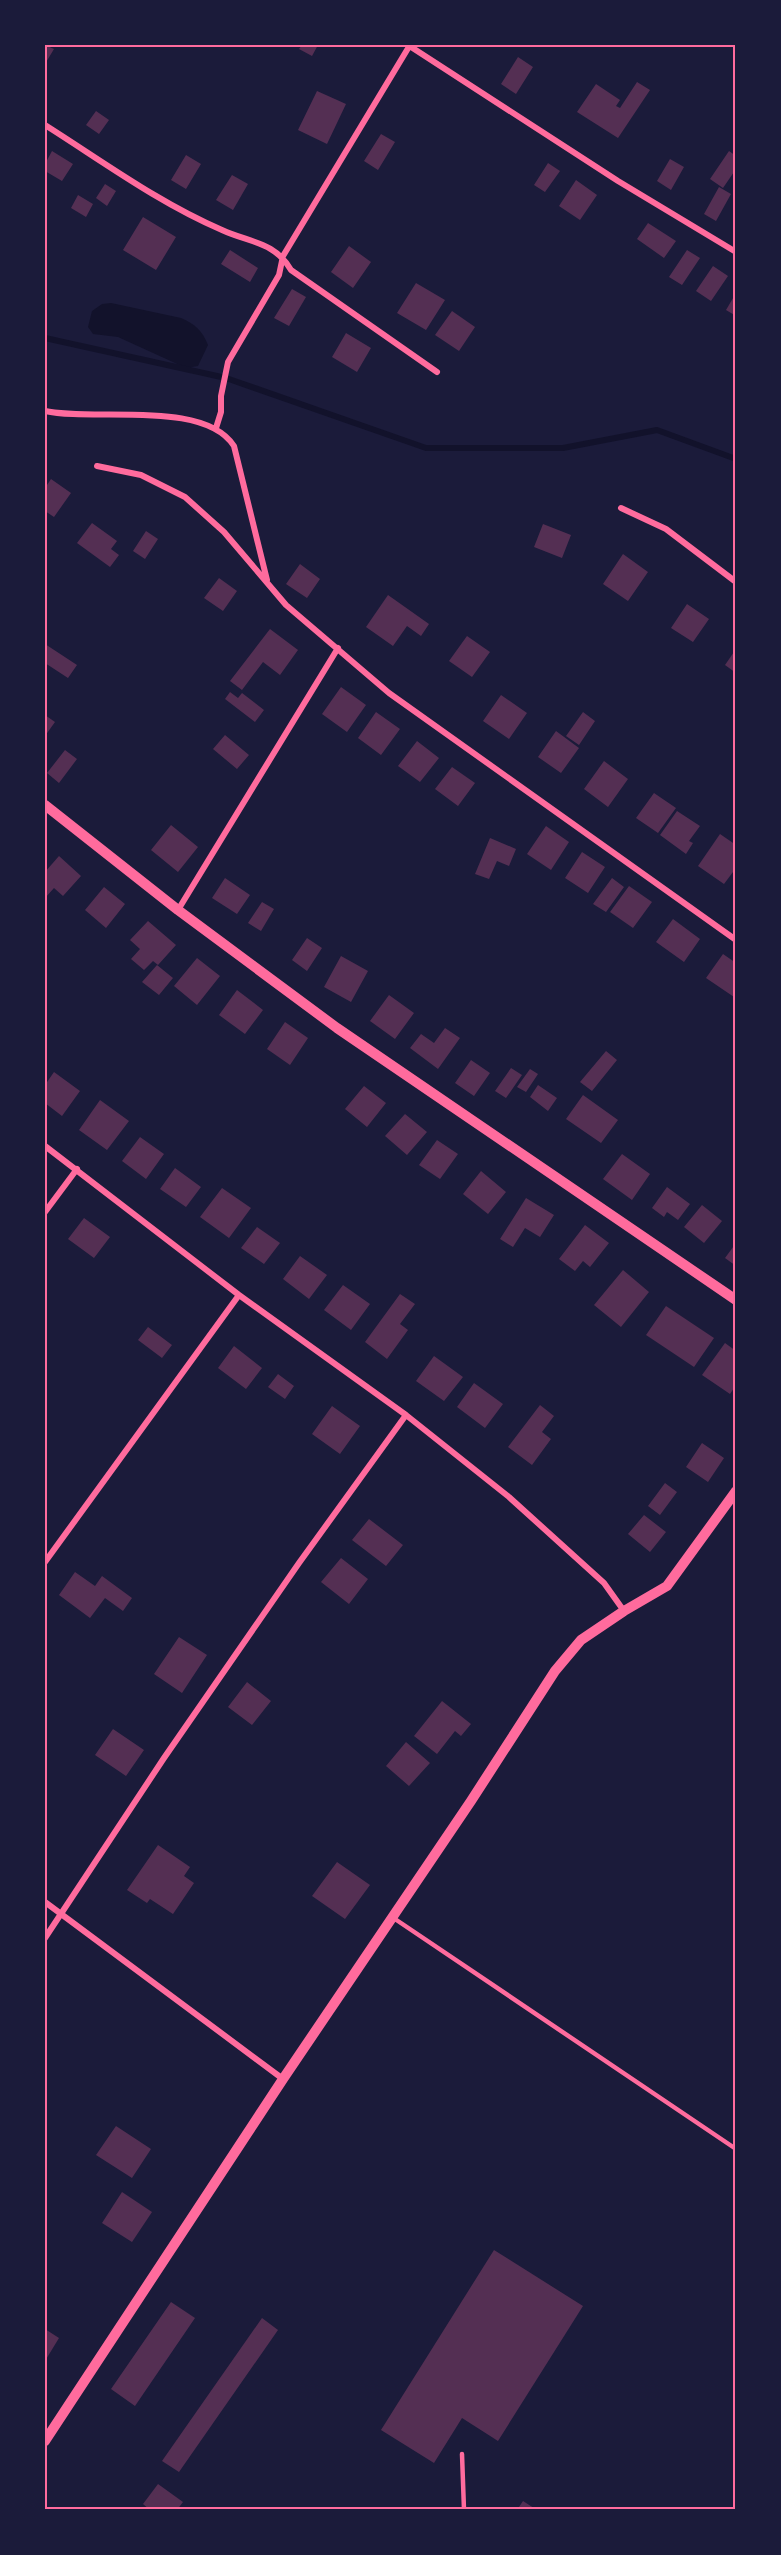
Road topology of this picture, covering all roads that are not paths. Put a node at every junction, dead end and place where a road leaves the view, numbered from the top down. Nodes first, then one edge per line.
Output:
1 (409, 45) edge
2 (45, 124) edge
3 (736, 252) edge
4 (283, 255) junction
5 (437, 372) dead end
6 (45, 411) edge
7 (216, 428) junction
8 (97, 466) dead end
9 (621, 508) dead end
10 (736, 582) edge
11 (268, 584) junction
12 (338, 648) junction
13 (45, 805) edge
14 (178, 910) junction
15 (736, 940) edge
16 (45, 1146) edge
17 (77, 1169) junction
18 (45, 1212) edge
19 (239, 1295) junction
20 (736, 1300) edge
21 (406, 1415) junction
22 (736, 1491) edge
23 (45, 1562) edge
24 (624, 1611) junction
25 (45, 1902) edge
26 (62, 1915) junction
27 (392, 1917) junction
28 (45, 1938) edge
29 (283, 2079) junction
30 (736, 2148) edge
31 (45, 2440) edge
32 (462, 2454) dead end
33 (464, 2510) edge

1 - 3 street
1 - 4 street
2 - 4 street
4 - 5 street
4 - 7 street
6 - 7 street
7 - 11 street
8 - 11 street
9 - 10 street
11 - 12 street
12 - 14 street
12 - 15 street
13 - 14 street
14 - 20 street
16 - 17 street
17 - 18 street
17 - 19 street
19 - 21 street
19 - 23 street
21 - 24 street
21 - 26 street
22 - 24 street
24 - 27 street
25 - 26 street
26 - 28 street
26 - 29 street
27 - 29 street
27 - 30 lane
29 - 31 street
32 - 33 lane

